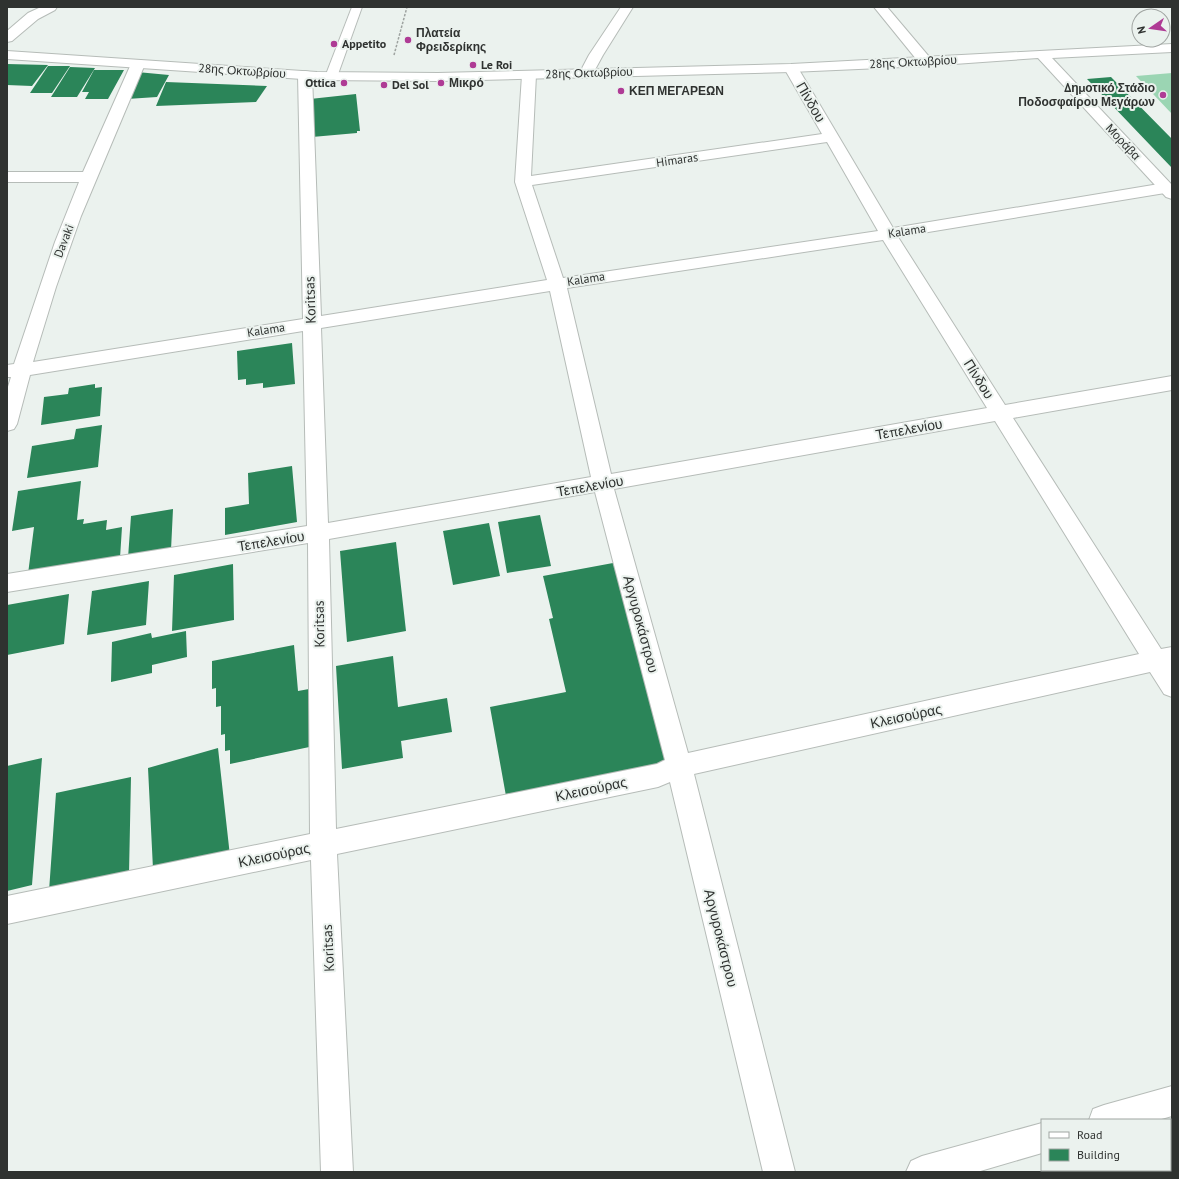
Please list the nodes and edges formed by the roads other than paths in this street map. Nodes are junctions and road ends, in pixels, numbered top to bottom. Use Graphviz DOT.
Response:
graph roads {
  1 [pos="51,7"];
  2 [pos="357,7"];
  3 [pos="627,7"];
  4 [pos="880,7"];
  5 [pos="7,38"];
  6 [pos="1172,48"];
  7 [pos="1041,54"];
  8 [pos="7,55"];
  9 [pos="926,62"];
  10 [pos="138,64"];
  11 [pos="791,68"];
  12 [pos="586,74"];
  13 [pos="305,75"];
  14 [pos="529,75"];
  15 [pos="331,77"];
  16 [pos="831,137"];
  17 [pos="7,177"];
  18 [pos="88,177"];
  19 [pos="523,182"];
  20 [pos="1169,191"];
  21 [pos="888,234"];
  22 [pos="557,284"];
  23 [pos="311,323"];
  24 [pos="14,370"];
  25 [pos="1172,382"];
  26 [pos="1000,412"];
  27 [pos="7,424"];
  28 [pos="603,484"];
  29 [pos="318,533"];
  30 [pos="7,583"];
  31 [pos="1164,659"];
  32 [pos="1172,686"];
  33 [pos="679,766"];
  34 [pos="323,844"];
  35 [pos="7,910"];
  36 [pos="1172,1101"];
  37 [pos="1108,1119"];
  38 [pos="1041,1138"];
  39 [pos="337,1172"];
  40 [pos="779,1172"];
  41 [pos="922,1172"];
  1 -- 5 [label="street"];
  2 -- 15 [label="lane"];
  3 -- 12 [label="street"];
  4 -- 9 [label="street"];
  6 -- 7 [label="street, 28ης Οκτωβρίου"];
  7 -- 9 [label="street, 28ης Οκτωβρίου"];
  7 -- 20 [label="street, Μοράβα"];
  8 -- 10 [label="street, 28ης Οκτωβρίου"];
  9 -- 11 [label="street, 28ης Οκτωβρίου"];
  10 -- 13 [label="street, 28ης Οκτωβρίου"];
  10 -- 18 [label="street, Davaki"];
  11 -- 12 [label="street, 28ης Οκτωβρίου"];
  11 -- 16 [label="street, Πίνδου"];
  12 -- 14 [label="street, 28ης Οκτωβρίου"];
  13 -- 15 [label="street, 28ης Οκτωβρίου"];
  13 -- 23 [label="street, Koritsas"];
  14 -- 15 [label="street, 28ης Οκτωβρίου"];
  14 -- 19 [label="street, Αργυροκάστρου"];
  16 -- 19 [label="street, Himaras"];
  16 -- 21 [label="street, Πίνδου"];
  17 -- 18 [label="street"];
  18 -- 24 [label="street, Davaki"];
  19 -- 22 [label="street, Αργυροκάστρου"];
  20 -- 21 [label="street, Kalama"];
  21 -- 22 [label="street, Kalama"];
  21 -- 26 [label="street, Πίνδου"];
  22 -- 23 [label="street, Kalama"];
  22 -- 28 [label="street, Αργυροκάστρου"];
  23 -- 24 [label="street, Kalama"];
  23 -- 29 [label="street, Koritsas"];
  24 -- 27 [label="street, Davaki"];
  25 -- 26 [label="street, Τεπελενίου"];
  26 -- 28 [label="street, Τεπελενίου"];
  26 -- 31 [label="street, Πίνδου"];
  28 -- 29 [label="street, Τεπελενίου"];
  28 -- 33 [label="street, Αργυροκάστρου"];
  29 -- 30 [label="street, Τεπελενίου"];
  29 -- 34 [label="street, Koritsas"];
  31 -- 32 [label="street, Πίνδου"];
  31 -- 33 [label="street, Κλεισούρας"];
  33 -- 34 [label="street, Κλεισούρας"];
  33 -- 40 [label="street, Αργυροκάστρου"];
  34 -- 35 [label="street, Κλεισούρας"];
  34 -- 39 [label="street, Koritsas"];
  36 -- 37 [label="street"];
  38 -- 41 [label="street"];
}
